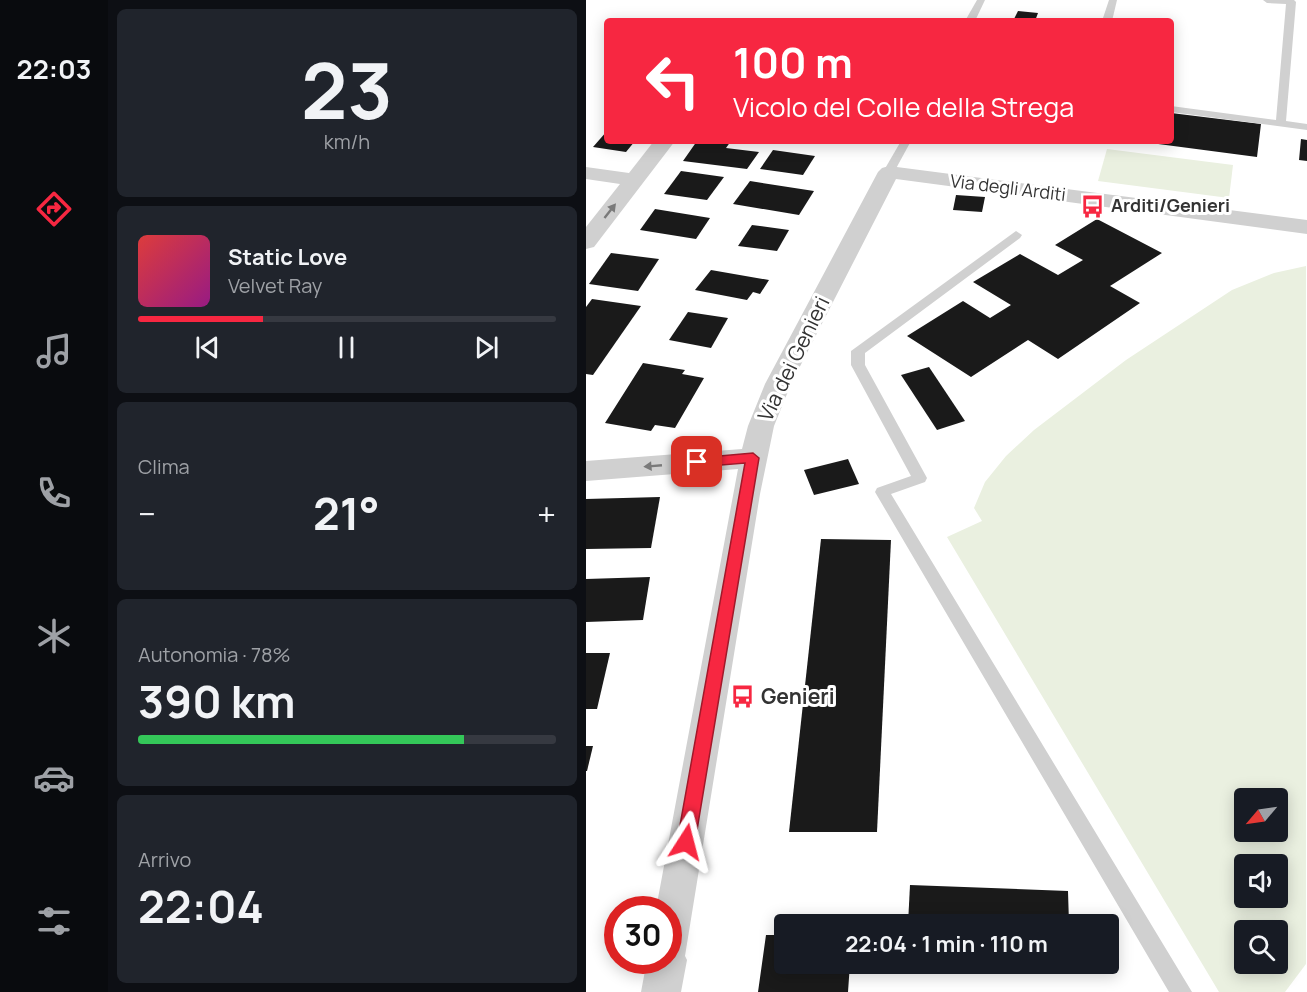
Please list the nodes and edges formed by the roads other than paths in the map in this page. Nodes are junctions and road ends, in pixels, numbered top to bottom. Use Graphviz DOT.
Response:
graph roads {
  1 [pos="981,0"];
  2 [pos="1113,0"];
  3 [pos="1267,0"];
  4 [pos="1294,2"];
  5 [pos="972,18"];
  6 [pos="1108,18"];
  7 [pos="1174,109"];
  8 [pos="1281,123"];
  9 [pos="1306,127"];
  10 [pos="663,144"];
  11 [pos="904,144"];
  12 [pos="586,172"];
  13 [pos="889,172"];
  14 [pos="635,180"];
  15 [pos="1306,227"];
  16 [pos="1016,235"];
  17 [pos="586,242"];
  18 [pos="753,458"];
  19 [pos="586,471"];
  20 [pos="677,896"];
  21 [pos="664,974"];
  22 [pos="661,992"];
  23 [pos="1182,992"];
  1 -- 5 [label="lane"];
  2 -- 6 [label="lane"];
  3 -- 4 [label="lane"];
  4 -- 8 [label="lane"];
  7 -- 8 [label="lane"];
  8 -- 9 [label="lane"];
  10 -- 14 [label="street"];
  11 -- 13 [label="lane, Via dei Genieri"];
  12 -- 14 [label="street"];
  13 -- 15 [label="street, Via degli Arditi"];
  13 -- 18 [label="street, Via dei Genieri"];
  17 -- 14 [label="street, one-way"];
  16 -- 23 [label="lane"];
  18 -- 19 [label="street, one-way"];
  18 -- 20 [label="street, Via dei Genieri"];
  21 -- 22 [label="street"];
}
